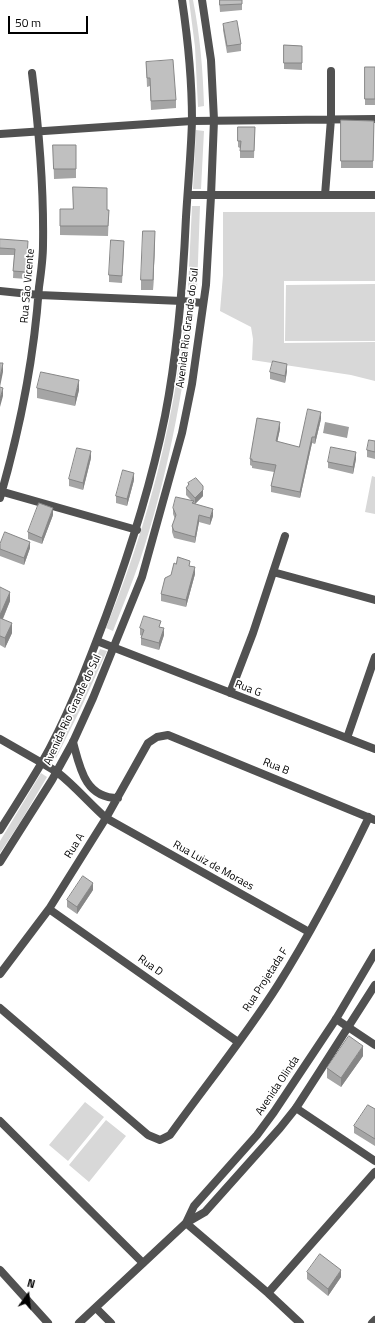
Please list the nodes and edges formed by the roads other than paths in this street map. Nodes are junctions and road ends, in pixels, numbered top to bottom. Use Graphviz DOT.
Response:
graph roads {
  1 [pos="182,0"];
  2 [pos="202,0"];
  3 [pos="331,71"];
  4 [pos="32,73"];
  5 [pos="331,119"];
  6 [pos="375,119"];
  7 [pos="214,120"];
  8 [pos="192,121"];
  9 [pos="39,131"];
  10 [pos="0,134"];
  11 [pos="325,194"];
  12 [pos="375,195"];
  13 [pos="188,196"];
  14 [pos="211,196"];
  15 [pos="0,290"];
  16 [pos="39,295"];
  17 [pos="182,301"];
  18 [pos="203,303"];
  19 [pos="1,494"];
  20 [pos="136,530"];
  21 [pos="285,536"];
  22 [pos="273,572"];
  23 [pos="375,600"];
  24 [pos="97,641"];
  25 [pos="114,648"];
  26 [pos="375,657"];
  27 [pos="230,693"];
  28 [pos="168,735"];
  29 [pos="347,738"];
  30 [pos="0,739"];
  31 [pos="73,742"];
  32 [pos="375,749"];
  33 [pos="42,763"];
  34 [pos="80,769"];
  35 [pos="57,772"];
  36 [pos="70,782"];
  37 [pos="118,798"];
  38 [pos="106,818"];
  39 [pos="372,819"];
  40 [pos="0,830"];
  41 [pos="0,862"];
  42 [pos="49,909"];
  43 [pos="309,932"];
  44 [pos="375,953"];
  45 [pos="0,974"];
  46 [pos="375,984"];
  47 [pos="0,1008"];
  48 [pos="336,1019"];
  49 [pos="349,1027"];
  50 [pos="238,1042"];
  51 [pos="375,1045"];
  52 [pos="284,1098"];
  53 [pos="296,1108"];
  54 [pos="0,1121"];
  55 [pos="375,1162"];
  56 [pos="375,1172"];
  57 [pos="186,1222"];
  58 [pos="143,1263"];
  59 [pos="0,1270"];
  60 [pos="268,1293"];
  61 [pos="96,1308"];
  62 [pos="375,1320"];
  63 [pos="48,1323"];
  64 [pos="79,1323"];
  65 [pos="111,1323"];
  66 [pos="300,1323"];
  67 [pos="372,1323"];
  1 -- 8 [label="street, Avenida Rio Grande do Sul"];
  2 -- 7 [label="street, Avenida Rio Grande do Sul"];
  3 -- 5 [label="street"];
  4 -- 9 [label="street, Rua São Vicente"];
  5 -- 6 [label="street"];
  5 -- 7 [label="street"];
  5 -- 11 [label="street"];
  7 -- 8 [label="street"];
  7 -- 14 [label="street, Avenida Rio Grande do Sul"];
  8 -- 9 [label="street"];
  8 -- 13 [label="street, Avenida Rio Grande do Sul"];
  9 -- 10 [label="street"];
  9 -- 16 [label="street, Rua São Vicente"];
  11 -- 12 [label="street"];
  11 -- 14 [label="street"];
  13 -- 14 [label="street"];
  13 -- 17 [label="street, Avenida Rio Grande do Sul"];
  14 -- 18 [label="street, Avenida Rio Grande do Sul"];
  15 -- 16 [label="street"];
  16 -- 17 [label="street"];
  16 -- 19 [label="street, Rua São Vicente"];
  17 -- 18 [label="street"];
  17 -- 20 [label="street, Avenida Rio Grande do Sul"];
  18 -- 25 [label="street, Avenida Rio Grande do Sul"];
  19 -- 20 [label="street"];
  20 -- 24 [label="street, Avenida Rio Grande do Sul"];
  21 -- 22 [label="street"];
  22 -- 23 [label="street"];
  22 -- 27 [label="street"];
  24 -- 25 [label="street, Avenida Rio Grande do Sul"];
  24 -- 33 [label="street, Avenida Rio Grande do Sul"];
  25 -- 27 [label="street, Rua G"];
  25 -- 31 [label="street, Avenida Rio Grande do Sul"];
  26 -- 29 [label="street"];
  27 -- 29 [label="street, Rua G"];
  28 -- 37 [label="street, Rua A"];
  28 -- 39 [label="street, Rua B"];
  29 -- 32 [label="street, Rua G"];
  30 -- 33 [label="street, Rua Luiz de Moraes"];
  31 -- 34 [label="street"];
  31 -- 35 [label="street, Avenida Rio Grande do Sul"];
  33 -- 35 [label="street, Rua Luiz de Moraes"];
  33 -- 40 [label="street, Avenida Rio Grande do Sul"];
  34 -- 36 [label="street"];
  34 -- 37 [label="street"];
  35 -- 36 [label="street, Rua Luiz de Moraes"];
  35 -- 41 [label="street, Avenida Rio Grande do Sul"];
  36 -- 38 [label="street, Rua Luiz de Moraes"];
  37 -- 38 [label="street, Rua A"];
  38 -- 42 [label="street, Rua A"];
  38 -- 43 [label="street, Rua Luiz de Moraes"];
  39 -- 43 [label="street, Rua Projetada F"];
  42 -- 45 [label="street, Rua A"];
  42 -- 50 [label="street, Rua D"];
  43 -- 50 [label="street, Rua Projetada F"];
  44 -- 48 [label="street, Avenida Olinda"];
  46 -- 49 [label="street, Avenida Olinda"];
  47 -- 50 [label="street, Rua Projetada F"];
  48 -- 49 [label="street"];
  48 -- 52 [label="street, Avenida Olinda"];
  49 -- 51 [label="street"];
  49 -- 53 [label="street, Avenida Olinda"];
  52 -- 53 [label="street"];
  52 -- 57 [label="street, Avenida Olinda"];
  53 -- 55 [label="street"];
  53 -- 57 [label="street, Avenida Olinda"];
  54 -- 58 [label="street"];
  56 -- 60 [label="street"];
  57 -- 58 [label="street, Avenida Olinda"];
  57 -- 60 [label="street"];
  58 -- 61 [label="street, Avenida Olinda"];
  59 -- 63 [label="street"];
  60 -- 66 [label="street"];
  61 -- 64 [label="street, Avenida Olinda"];
  61 -- 65 [label="street"];
  62 -- 67 [label="street"];
}
